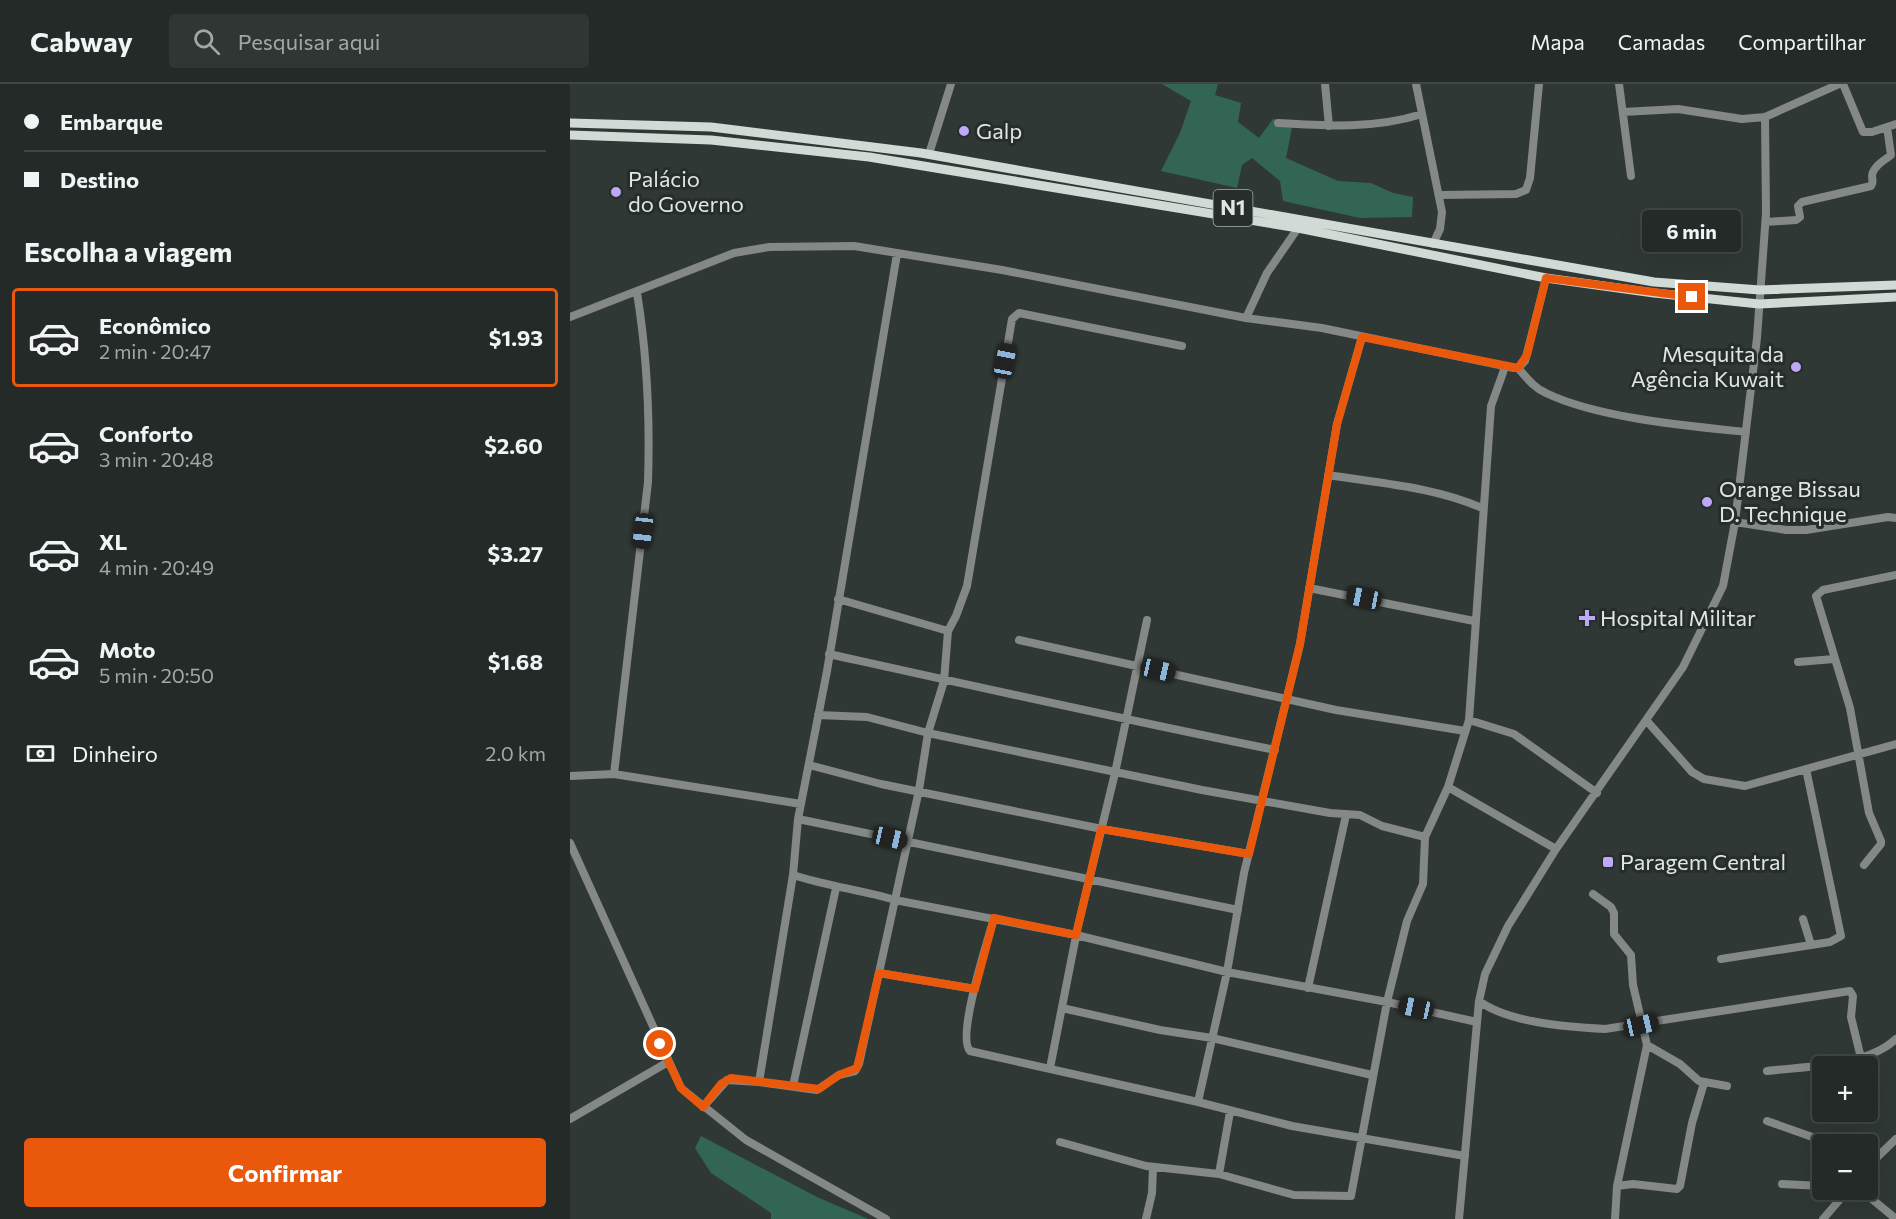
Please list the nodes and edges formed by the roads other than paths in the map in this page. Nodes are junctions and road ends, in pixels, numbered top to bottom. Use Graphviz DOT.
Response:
graph roads {
  1 [pos="951,84"];
  2 [pos="1325,84"];
  3 [pos="1416,84"];
  4 [pos="1539,84"];
  5 [pos="1619,84"];
  6 [pos="1839,84"];
  7 [pos="1844,84"];
  8 [pos="1623,112"];
  9 [pos="1422,114"];
  10 [pos="1765,117"];
  11 [pos="570,123"];
  12 [pos="1278,123"];
  13 [pos="1896,124"];
  14 [pos="1329,126"];
  15 [pos="1887,128"];
  16 [pos="570,135"];
  17 [pos="929,154"];
  18 [pos="1631,176"];
  19 [pos="1440,195"];
  20 [pos="1766,222"];
  21 [pos="1298,228"];
  22 [pos="1433,244"];
  23 [pos="897,254"];
  24 [pos="1546,278"];
  25 [pos="1896,285"];
  26 [pos="1761,290"];
  27 [pos="637,293"];
  28 [pos="1896,297"];
  29 [pos="1759,304"];
  30 [pos="570,317"];
  31 [pos="1246,318"];
  32 [pos="1362,337"];
  33 [pos="1182,346"];
  34 [pos="1505,367"];
  35 [pos="1518,368"];
  36 [pos="1746,432"];
  37 [pos="1328,475"];
  38 [pos="1482,508"];
  39 [pos="1896,518"];
  40 [pos="1734,522"];
  41 [pos="1896,575"];
  42 [pos="1309,588"];
  43 [pos="838,599"];
  44 [pos="1147,620"];
  45 [pos="1474,621"];
  46 [pos="948,631"];
  47 [pos="1019,640"];
  48 [pos="829,654"];
  49 [pos="1834,659"];
  50 [pos="1798,662"];
  51 [pos="1137,665"];
  52 [pos="944,681"];
  53 [pos="1286,699"];
  54 [pos="818,716"];
  55 [pos="1125,720"];
  56 [pos="1469,720"];
  57 [pos="1646,720"];
  58 [pos="1465,731"];
  59 [pos="928,734"];
  60 [pos="1896,744"];
  61 [pos="1275,750"];
  62 [pos="1860,753"];
  63 [pos="809,765"];
  64 [pos="1806,769"];
  65 [pos="1115,773"];
  66 [pos="614,774"];
  67 [pos="570,776"];
  68 [pos="1448,787"];
  69 [pos="919,790"];
  70 [pos="1597,793"];
  71 [pos="1263,802"];
  72 [pos="801,804"];
  73 [pos="1346,814"];
  74 [pos="798,819"];
  75 [pos="1101,829"];
  76 [pos="1425,837"];
  77 [pos="570,843"];
  78 [pos="908,843"];
  79 [pos="1556,849"];
  80 [pos="1249,854"];
  81 [pos="1864,866"];
  82 [pos="793,875"];
  83 [pos="1089,879"];
  84 [pos="836,888"];
  85 [pos="1593,894"];
  86 [pos="895,900"];
  87 [pos="1238,910"];
  88 [pos="994,918"];
  89 [pos="1803,919"];
  90 [pos="1076,935"];
  91 [pos="1810,945"];
  92 [pos="1720,959"];
  93 [pos="1227,972"];
  94 [pos="879,973"];
  95 [pos="1308,988"];
  96 [pos="975,989"];
  97 [pos="1479,1001"];
  98 [pos="1388,1002"];
  99 [pos="1062,1008"];
  100 [pos="1477,1022"];
  101 [pos="1641,1025"];
  102 [pos="1212,1038"];
  103 [pos="1896,1039"];
  104 [pos="1647,1045"];
  105 [pos="1861,1056"];
  106 [pos="1868,1056"];
  107 [pos="668,1062"];
  108 [pos="1812,1065"];
  109 [pos="1050,1068"];
  110 [pos="1767,1071"];
  111 [pos="1372,1075"];
  112 [pos="759,1082"];
  113 [pos="1704,1083"];
  114 [pos="793,1086"];
  115 [pos="1727,1086"];
  116 [pos="1198,1102"];
  117 [pos="703,1107"];
  118 [pos="1230,1112"];
  119 [pos="570,1119"];
  120 [pos="1767,1121"];
  121 [pos="1361,1137"];
  122 [pos="1812,1137"];
  123 [pos="1896,1140"];
  124 [pos="1060,1142"];
  125 [pos="1878,1155"];
  126 [pos="1465,1156"];
  127 [pos="1153,1167"];
  128 [pos="1219,1174"];
  129 [pos="1782,1185"];
  130 [pos="1617,1186"];
  131 [pos="1812,1186"];
  132 [pos="1839,1200"];
  133 [pos="1873,1200"];
  134 [pos="886,1219"];
  135 [pos="1146,1219"];
  136 [pos="1459,1219"];
  137 [pos="1615,1219"];
  138 [pos="1823,1219"];
  139 [pos="1896,1219"];
  1 -- 17 [label="street"];
  2 -- 14 [label="street"];
  3 -- 9 [label="street"];
  4 -- 19 [label="street"];
  5 -- 8 [label="street"];
  6 -- 10 [label="street"];
  7 -- 15 [label="street"];
  8 -- 10 [label="street"];
  8 -- 18 [label="street"];
  9 -- 14 [label="street"];
  9 -- 19 [label="street"];
  10 -- 20 [label="street"];
  11 -- 17 [label="main road, N1"];
  12 -- 14 [label="street"];
  13 -- 15 [label="street"];
  15 -- 20 [label="street"];
  16 -- 21 [label="main road, N1"];
  17 -- 22 [label="main road, N1"];
  19 -- 22 [label="street"];
  20 -- 26 [label="street"];
  21 -- 24 [label="main road, N1"];
  21 -- 31 [label="street"];
  22 -- 26 [label="main road, N1"];
  23 -- 27 [label="street"];
  23 -- 31 [label="street"];
  23 -- 43 [label="street"];
  24 -- 29 [label="main road, N1"];
  24 -- 35 [label="street"];
  25 -- 26 [label="main road, N1"];
  26 -- 29 [label="street"];
  27 -- 30 [label="street"];
  27 -- 66 [label="street"];
  28 -- 29 [label="main road, N1"];
  29 -- 36 [label="street"];
  31 -- 32 [label="street"];
  32 -- 34 [label="street"];
  32 -- 37 [label="street"];
  33 -- 46 [label="street"];
  34 -- 35 [label="street"];
  34 -- 38 [label="street"];
  35 -- 36 [label="street"];
  36 -- 40 [label="street"];
  37 -- 38 [label="street"];
  37 -- 42 [label="street"];
  38 -- 45 [label="street"];
  39 -- 40 [label="street"];
  40 -- 57 [label="street"];
  41 -- 49 [label="street"];
  42 -- 45 [label="street"];
  42 -- 53 [label="street"];
  43 -- 46 [label="street"];
  43 -- 48 [label="street"];
  44 -- 51 [label="street"];
  45 -- 56 [label="street"];
  46 -- 52 [label="street"];
  47 -- 51 [label="street"];
  48 -- 52 [label="street"];
  48 -- 54 [label="street"];
  49 -- 50 [label="street"];
  49 -- 62 [label="street"];
  51 -- 53 [label="street"];
  51 -- 55 [label="street"];
  52 -- 55 [label="street"];
  52 -- 59 [label="street"];
  53 -- 58 [label="street"];
  53 -- 61 [label="street"];
  54 -- 59 [label="street"];
  54 -- 63 [label="street"];
  55 -- 61 [label="street"];
  55 -- 65 [label="street"];
  56 -- 58 [label="street"];
  56 -- 70 [label="street"];
  57 -- 64 [label="street"];
  57 -- 70 [label="street"];
  58 -- 68 [label="street"];
  59 -- 65 [label="street"];
  59 -- 69 [label="street"];
  60 -- 62 [label="street"];
  61 -- 71 [label="street"];
  62 -- 64 [label="street"];
  62 -- 81 [label="street"];
  63 -- 69 [label="street"];
  63 -- 72 [label="street"];
  64 -- 91 [label="street"];
  65 -- 71 [label="street"];
  65 -- 75 [label="street"];
  66 -- 67 [label="street"];
  66 -- 72 [label="street"];
  68 -- 76 [label="street"];
  68 -- 79 [label="street"];
  69 -- 75 [label="street"];
  69 -- 78 [label="street"];
  70 -- 79 [label="street"];
  71 -- 73 [label="street"];
  71 -- 80 [label="street"];
  72 -- 74 [label="street"];
  73 -- 76 [label="street"];
  73 -- 95 [label="street"];
  74 -- 78 [label="street"];
  74 -- 82 [label="street"];
  75 -- 80 [label="street"];
  75 -- 83 [label="street"];
  76 -- 98 [label="street"];
  77 -- 107 [label="street"];
  78 -- 83 [label="street"];
  78 -- 86 [label="street"];
  79 -- 97 [label="street"];
  80 -- 87 [label="street"];
  82 -- 84 [label="street"];
  82 -- 112 [label="street"];
  83 -- 87 [label="street"];
  83 -- 90 [label="street"];
  84 -- 86 [label="street"];
  84 -- 114 [label="street"];
  85 -- 101 [label="street"];
  86 -- 88 [label="street"];
  86 -- 94 [label="street"];
  87 -- 93 [label="street"];
  88 -- 90 [label="street"];
  88 -- 96 [label="street"];
  89 -- 91 [label="street"];
  90 -- 93 [label="street"];
  90 -- 99 [label="street"];
  91 -- 92 [label="street"];
  93 -- 95 [label="street"];
  93 -- 102 [label="street"];
  94 -- 96 [label="street"];
  94 -- 114 [label="street"];
  95 -- 98 [label="street"];
  96 -- 109 [label="street"];
  97 -- 100 [label="street"];
  97 -- 101 [label="street"];
  98 -- 100 [label="street"];
  98 -- 111 [label="street"];
  99 -- 102 [label="street"];
  99 -- 109 [label="street"];
  100 -- 126 [label="street"];
  101 -- 104 [label="street"];
  101 -- 105 [label="street"];
  102 -- 111 [label="street"];
  102 -- 116 [label="street"];
  103 -- 106 [label="street"];
  104 -- 113 [label="street"];
  104 -- 130 [label="street"];
  107 -- 117 [label="street"];
  107 -- 119 [label="street"];
  108 -- 110 [label="street"];
  109 -- 116 [label="street"];
  111 -- 121 [label="street"];
  112 -- 114 [label="street"];
  112 -- 117 [label="street"];
  113 -- 115 [label="street"];
  113 -- 130 [label="street"];
  116 -- 118 [label="street"];
  117 -- 134 [label="street"];
  118 -- 121 [label="street"];
  118 -- 128 [label="street"];
  120 -- 122 [label="street"];
  121 -- 126 [label="street"];
  121 -- 128 [label="street"];
  123 -- 125 [label="street"];
  124 -- 127 [label="street"];
  126 -- 136 [label="street"];
  127 -- 128 [label="street"];
  127 -- 135 [label="street"];
  129 -- 131 [label="street"];
  130 -- 137 [label="street"];
  132 -- 138 [label="street"];
  133 -- 139 [label="street"];
}
